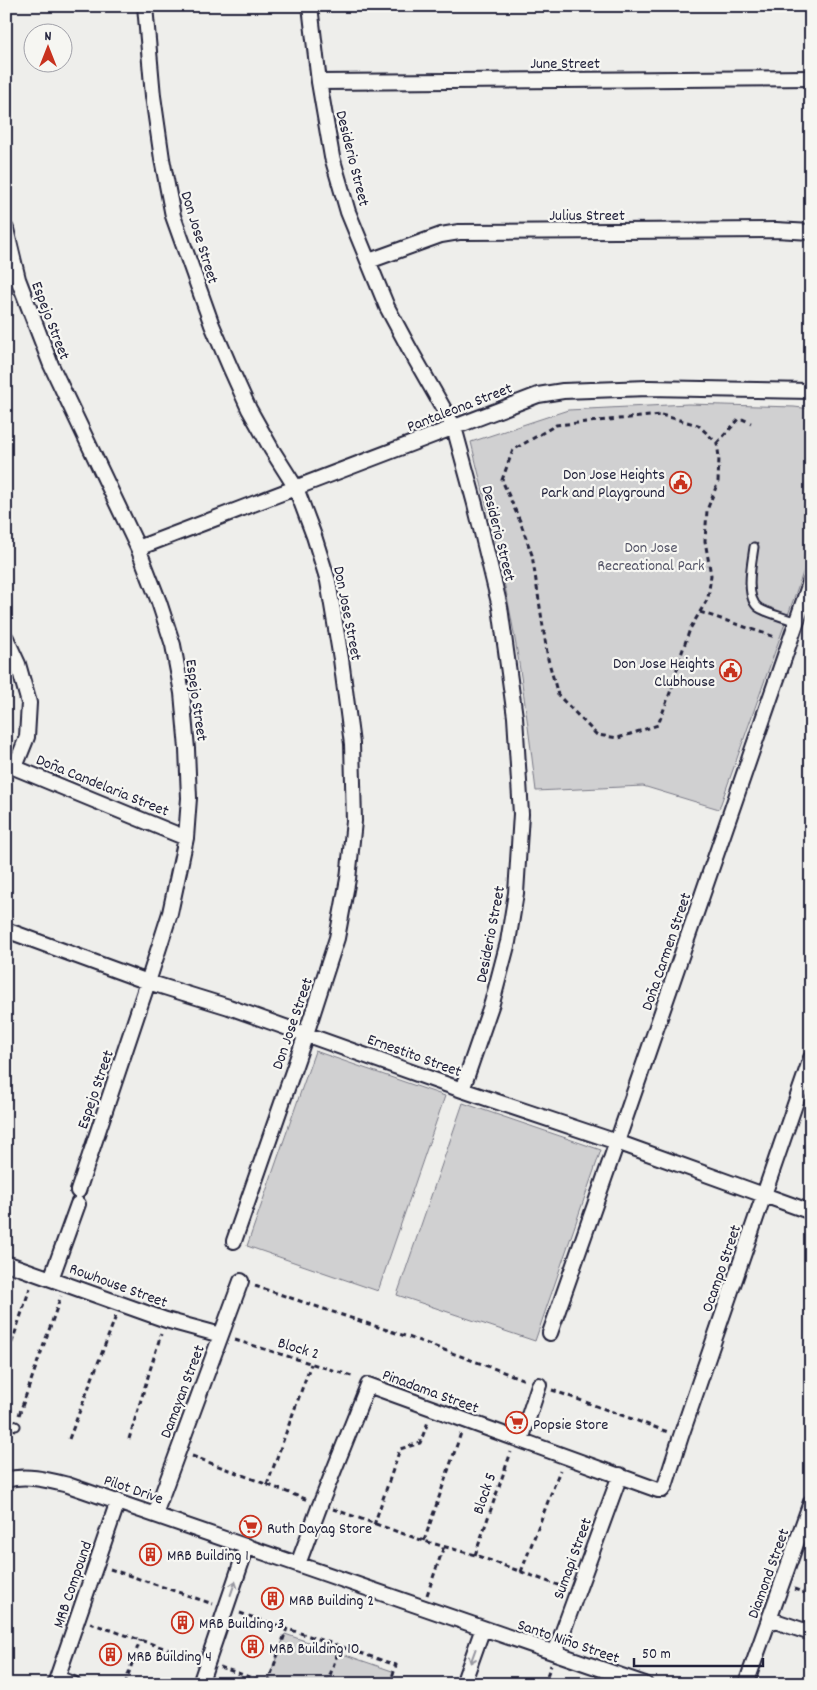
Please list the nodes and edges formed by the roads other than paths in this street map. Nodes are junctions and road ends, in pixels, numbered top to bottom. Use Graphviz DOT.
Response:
graph roads {
  1 [pos="146,6"];
  2 [pos="310,6"];
  3 [pos="811,78"];
  4 [pos="319,82"];
  5 [pos="6,229"];
  6 [pos="811,232"];
  7 [pos="369,261"];
  8 [pos="811,391"];
  9 [pos="454,427"];
  10 [pos="296,488"];
  11 [pos="754,547"];
  12 [pos="138,548"];
  13 [pos="811,580"];
  14 [pos="796,622"];
  15 [pos="6,638"];
  16 [pos="11,765"];
  17 [pos="186,838"];
  18 [pos="6,930"];
  19 [pos="148,982"];
  20 [pos="306,1034"];
  21 [pos="811,1058"];
  22 [pos="462,1090"];
  23 [pos="617,1142"];
  24 [pos="764,1195"];
  25 [pos="811,1212"];
  26 [pos="234,1241"];
  27 [pos="6,1263"];
  28 [pos="51,1279"];
  29 [pos="241,1281"];
  30 [pos="550,1333"];
  31 [pos="221,1335"];
  32 [pos="539,1386"];
  33 [pos="6,1422"];
  34 [pos="16,1426"];
  35 [pos="518,1439"];
  36 [pos="620,1475"];
  37 [pos="6,1480"];
  38 [pos="662,1490"];
  39 [pos="118,1501"];
  40 [pos="810,1505"];
  41 [pos="154,1514"];
  42 [pos="247,1546"];
  43 [pos="298,1564"];
  44 [pos="769,1619"];
  45 [pos="483,1628"];
  46 [pos="811,1633"];
  47 [pos="554,1657"];
  48 [pos="56,1681"];
  49 [pos="73,1684"];
  50 [pos="200,1684"];
  51 [pos="463,1684"];
  52 [pos="645,1684"];
  53 [pos="746,1684"];
  1 -- 10 [label="street, Don Jose Street"];
  2 -- 4 [label="street, Desiderio Street"];
  3 -- 4 [label="street, June Street"];
  4 -- 7 [label="street, Desiderio Street"];
  5 -- 12 [label="street, Espejo Street"];
  6 -- 7 [label="street, Julius Street"];
  7 -- 9 [label="street, Desiderio Street"];
  8 -- 9 [label="street, Pantaleona Street"];
  9 -- 10 [label="street, Pantaleona Street"];
  9 -- 22 [label="street, Desiderio Street"];
  10 -- 12 [label="street, Pantaleona Street"];
  10 -- 20 [label="street, Don Jose Street"];
  11 -- 14 [label="lane"];
  12 -- 17 [label="street, Espejo Street"];
  13 -- 14 [label="street, Doña Carmen Street"];
  14 -- 23 [label="street, Doña Carmen Street"];
  15 -- 16 [label="street"];
  16 -- 17 [label="street, Doña Candelaria Street"];
  17 -- 19 [label="street, Espejo Street"];
  18 -- 19 [label="street, Ernestito Street"];
  19 -- 20 [label="street, Ernestito Street"];
  19 -- 28 [label="street, Espejo Street"];
  20 -- 22 [label="street, Ernestito Street"];
  20 -- 26 [label="street, Don Jose Street"];
  21 -- 24 [label="street, Ocampo Street"];
  22 -- 23 [label="street, Ernestito Street"];
  23 -- 24 [label="street, Ernestito Street"];
  23 -- 30 [label="street, Doña Carmen Street"];
  24 -- 25 [label="street, Ernestito Street"];
  24 -- 38 [label="street, Ocampo Street"];
  27 -- 28 [label="street, Rowhouse Street"];
  28 -- 31 [label="street, Rowhouse Street"];
  29 -- 31 [label="street, Damayan Street"];
  31 -- 41 [label="street, Damayan Street"];
  32 -- 35 [label="street"];
  33 -- 34 [label="lane"];
  35 -- 36 [label="street, Pinadama Street"];
  35 -- 43 [label="street, Pinadama Street"];
  36 -- 38 [label="street, Pinadama Street"];
  36 -- 47 [label="street, Sumapi Street"];
  37 -- 39 [label="street, Pilot Drive"];
  39 -- 41 [label="street, Pilot Drive"];
  39 -- 48 [label="street, MRB Compound"];
  40 -- 44 [label="street, Diamond Street"];
  41 -- 42 [label="street, Pilot Drive"];
  42 -- 43 [label="street, Pilot Drive"];
  50 -- 42 [label="street, one-way"];
  43 -- 45 [label="street, Pilot Drive"];
  44 -- 46 [label="street"];
  44 -- 53 [label="street, Diamond Street"];
  45 -- 47 [label="street, Santo Niño Street"];
  45 -- 51 [label="street, one-way"];
  47 -- 52 [label="street, Santo Niño Street"];
  48 -- 49 [label="street, MRB Compound"];
}
